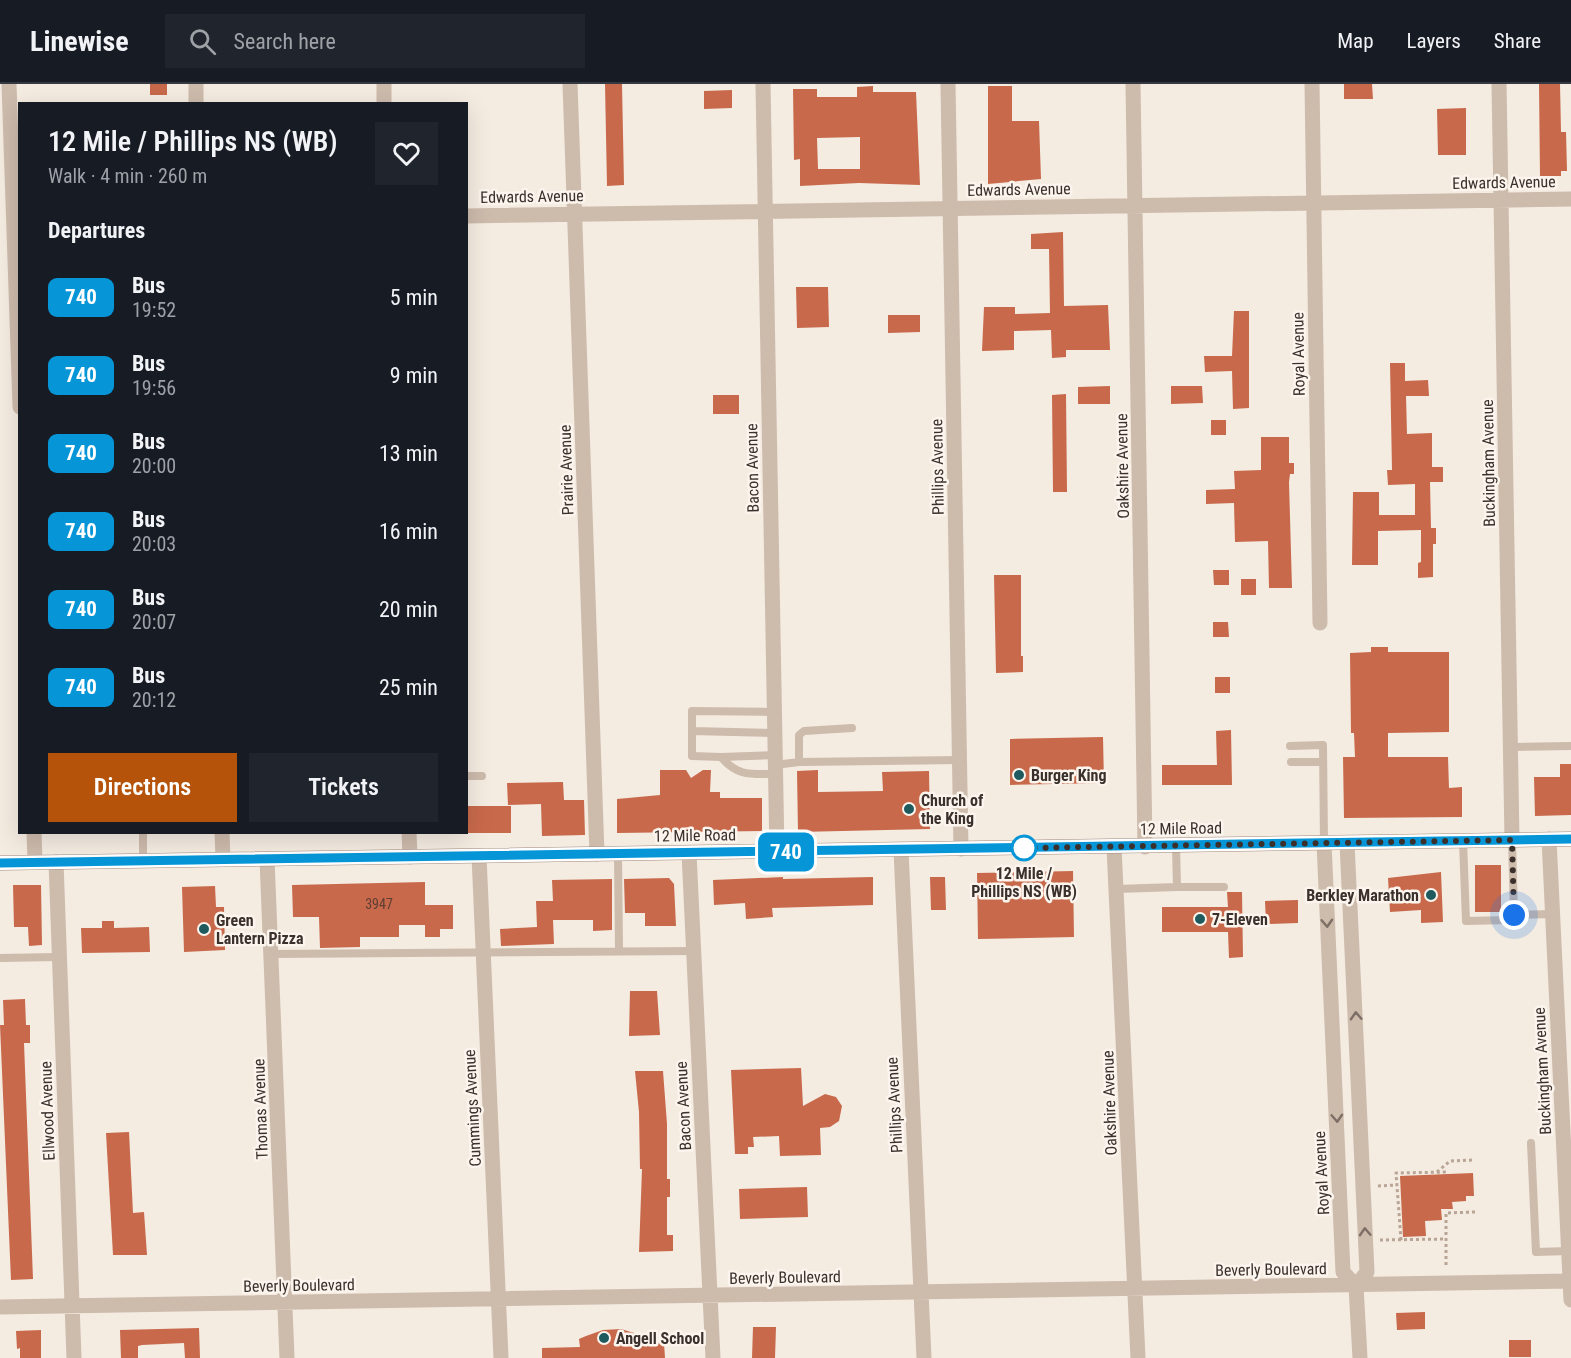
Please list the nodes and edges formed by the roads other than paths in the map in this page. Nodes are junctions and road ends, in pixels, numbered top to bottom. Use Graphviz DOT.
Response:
graph roads {
  1 [pos="9,84"];
  2 [pos="196,84"];
  3 [pos="384,84"];
  4 [pos="570,84"];
  5 [pos="763,84"];
  6 [pos="948,84"];
  7 [pos="1133,84"];
  8 [pos="1312,84"];
  9 [pos="1499,84"];
  10 [pos="196,102"];
  11 [pos="384,102"];
  12 [pos="1571,199"];
  13 [pos="1502,200"];
  14 [pos="1314,202"];
  15 [pos="1135,206"];
  16 [pos="950,207"];
  17 [pos="766,211"];
  18 [pos="575,213"];
  19 [pos="468,216"];
  20 [pos="11,222"];
  21 [pos="18,366"];
  22 [pos="1320,623"];
  23 [pos="775,712"];
  24 [pos="852,728"];
  25 [pos="692,731"];
  26 [pos="775,733"];
  27 [pos="1290,746"];
  28 [pos="1571,746"];
  29 [pos="1511,747"];
  30 [pos="721,757"];
  31 [pos="960,760"];
  32 [pos="800,762"];
  33 [pos="1291,762"];
  34 [pos="1323,762"];
  35 [pos="776,765"];
  36 [pos="468,776"];
  37 [pos="482,776"];
  38 [pos="34,834"];
  39 [pos="143,834"];
  40 [pos="222,834"];
  41 [pos="409,834"];
  42 [pos="1549,839"];
  43 [pos="1571,839"];
  44 [pos="1512,840"];
  45 [pos="1463,841"];
  46 [pos="1324,843"];
  47 [pos="1347,843"];
  48 [pos="1145,846"];
  49 [pos="1176,846"];
  50 [pos="1114,847"];
  51 [pos="961,849"];
  52 [pos="901,850"];
  53 [pos="777,852"];
  54 [pos="689,853"];
  55 [pos="597,854"];
  56 [pos="618,854"];
  57 [pos="479,856"];
  58 [pos="410,857"];
  59 [pos="267,859"];
  60 [pos="223,860"];
  61 [pos="143,861"];
  62 [pos="35,862"];
  63 [pos="56,862"];
  64 [pos="0,863"];
  65 [pos="1224,887"];
  66 [pos="1177,888"];
  67 [pos="1116,889"];
  68 [pos="1552,914"];
  69 [pos="1514,915"];
  70 [pos="619,951"];
  71 [pos="694,951"];
  72 [pos="483,952"];
  73 [pos="271,954"];
  74 [pos="59,957"];
  75 [pos="0,958"];
  76 [pos="1334,1054"];
  77 [pos="1357,1054"];
  78 [pos="1531,1143"];
  79 [pos="1569,1251"];
  80 [pos="1571,1281"];
  81 [pos="1356,1286"];
  82 [pos="1134,1289"];
  83 [pos="921,1293"];
  84 [pos="710,1296"];
  85 [pos="498,1299"];
  86 [pos="1571,1300"];
  87 [pos="285,1303"];
  88 [pos="72,1306"];
  89 [pos="0,1307"];
  90 [pos="74,1358"];
  91 [pos="287,1358"];
  92 [pos="501,1358"];
  93 [pos="713,1358"];
  94 [pos="924,1358"];
  95 [pos="1138,1358"];
  96 [pos="1360,1358"];
  1 -- 20 [label="street"];
  2 -- 10 [label="street"];
  3 -- 11 [label="street"];
  4 -- 18 [label="street, Prairie Avenue"];
  5 -- 17 [label="street, Bacon Avenue"];
  6 -- 16 [label="street, Phillips Avenue"];
  7 -- 15 [label="street, Oakshire Avenue"];
  8 -- 14 [label="street, Royal Avenue"];
  9 -- 13 [label="street, Buckingham Avenue"];
  12 -- 13 [label="street, Edwards Avenue"];
  13 -- 14 [label="street, Edwards Avenue"];
  13 -- 29 [label="street, Buckingham Avenue"];
  14 -- 15 [label="street, Edwards Avenue"];
  14 -- 22 [label="street, Royal Avenue"];
  15 -- 16 [label="street, Edwards Avenue"];
  15 -- 48 [label="street, Oakshire Avenue"];
  16 -- 17 [label="street, Edwards Avenue"];
  16 -- 31 [label="street, Phillips Avenue"];
  17 -- 18 [label="street, Edwards Avenue"];
  17 -- 23 [label="street, Bacon Avenue"];
  18 -- 19 [label="street, Edwards Avenue"];
  18 -- 55 [label="street, Prairie Avenue"];
  20 -- 21 [label="street"];
  23 -- 25 [label="lane"];
  23 -- 26 [label="street, Bacon Avenue"];
  24 -- 32 [label="lane"];
  25 -- 26 [label="lane"];
  25 -- 30 [label="lane"];
  26 -- 35 [label="street, Bacon Avenue"];
  27 -- 34 [label="lane"];
  28 -- 29 [label="lane"];
  29 -- 44 [label="street, Buckingham Avenue"];
  30 -- 35 [label="lane"];
  30 -- 35 [label="lane"];
  31 -- 32 [label="lane"];
  31 -- 51 [label="street, Phillips Avenue"];
  32 -- 35 [label="lane"];
  33 -- 34 [label="lane"];
  34 -- 46 [label="lane"];
  35 -- 53 [label="street, Bacon Avenue"];
  36 -- 37 [label="lane"];
  38 -- 62 [label="street"];
  39 -- 61 [label="lane"];
  40 -- 60 [label="street"];
  41 -- 58 [label="street"];
  42 -- 43 [label="main road, 12 Mile Road"];
  42 -- 44 [label="main road, 12 Mile Road"];
  42 -- 68 [label="street, Buckingham Avenue"];
  44 -- 45 [label="main road, 12 Mile Road"];
  44 -- 69 [label="lane"];
  45 -- 47 [label="main road, 12 Mile Road"];
  45 -- 69 [label="lane"];
  46 -- 47 [label="main road, 12 Mile Road"];
  46 -- 49 [label="main road, 12 Mile Road"];
  46 -- 76 [label="street, Royal Avenue, one-way"];
  77 -- 47 [label="street, Royal Avenue, one-way"];
  48 -- 49 [label="main road, 12 Mile Road"];
  48 -- 50 [label="main road, 12 Mile Road"];
  49 -- 66 [label="lane"];
  50 -- 51 [label="main road, 12 Mile Road"];
  50 -- 67 [label="street, Oakshire Avenue"];
  51 -- 52 [label="main road, 12 Mile Road"];
  52 -- 53 [label="main road, 12 Mile Road"];
  52 -- 83 [label="street, Phillips Avenue"];
  53 -- 54 [label="main road, 12 Mile Road"];
  54 -- 56 [label="main road, 12 Mile Road"];
  54 -- 71 [label="street, Bacon Avenue"];
  55 -- 56 [label="main road, 12 Mile Road"];
  55 -- 57 [label="main road, 12 Mile Road"];
  56 -- 70 [label="lane"];
  57 -- 58 [label="main road, 12 Mile Road"];
  57 -- 72 [label="street, Cummings Avenue"];
  58 -- 59 [label="main road, 12 Mile Road"];
  59 -- 60 [label="main road, 12 Mile Road"];
  59 -- 73 [label="street, Thomas Avenue"];
  60 -- 61 [label="main road, 12 Mile Road"];
  61 -- 63 [label="main road, 12 Mile Road"];
  62 -- 63 [label="main road, 12 Mile Road"];
  62 -- 64 [label="main road, 12 Mile Road"];
  63 -- 74 [label="street, Ellwood Avenue"];
  65 -- 66 [label="lane"];
  66 -- 67 [label="lane"];
  67 -- 82 [label="street, Oakshire Avenue"];
  68 -- 69 [label="lane"];
  68 -- 79 [label="street, Buckingham Avenue"];
  70 -- 71 [label="lane"];
  70 -- 72 [label="lane"];
  71 -- 84 [label="street, Bacon Avenue"];
  72 -- 73 [label="lane"];
  72 -- 85 [label="street, Cummings Avenue"];
  73 -- 87 [label="street, Thomas Avenue"];
  74 -- 75 [label="lane"];
  74 -- 88 [label="street, Ellwood Avenue"];
  76 -- 77 [label="street"];
  76 -- 81 [label="street, Royal Avenue, one-way"];
  81 -- 77 [label="street, Royal Avenue, one-way"];
  78 -- 79 [label="lane"];
  79 -- 80 [label="street, Buckingham Avenue"];
  80 -- 81 [label="street, Beverly Boulevard"];
  80 -- 86 [label="street, Buckingham Avenue"];
  81 -- 82 [label="street, Beverly Boulevard"];
  81 -- 96 [label="street, Royal Avenue"];
  82 -- 83 [label="street, Beverly Boulevard"];
  82 -- 95 [label="street, Oakshire Avenue"];
  83 -- 84 [label="street, Beverly Boulevard"];
  83 -- 94 [label="street, Phillips Avenue"];
  84 -- 85 [label="street, Beverly Boulevard"];
  84 -- 93 [label="street, Bacon Avenue"];
  85 -- 87 [label="street, Beverly Boulevard"];
  85 -- 92 [label="street, Cummings Avenue"];
  87 -- 88 [label="street, Beverly Boulevard"];
  87 -- 91 [label="street, Thomas Avenue"];
  88 -- 89 [label="street, Beverly Boulevard"];
  88 -- 90 [label="street, Ellwood Avenue"];
}
